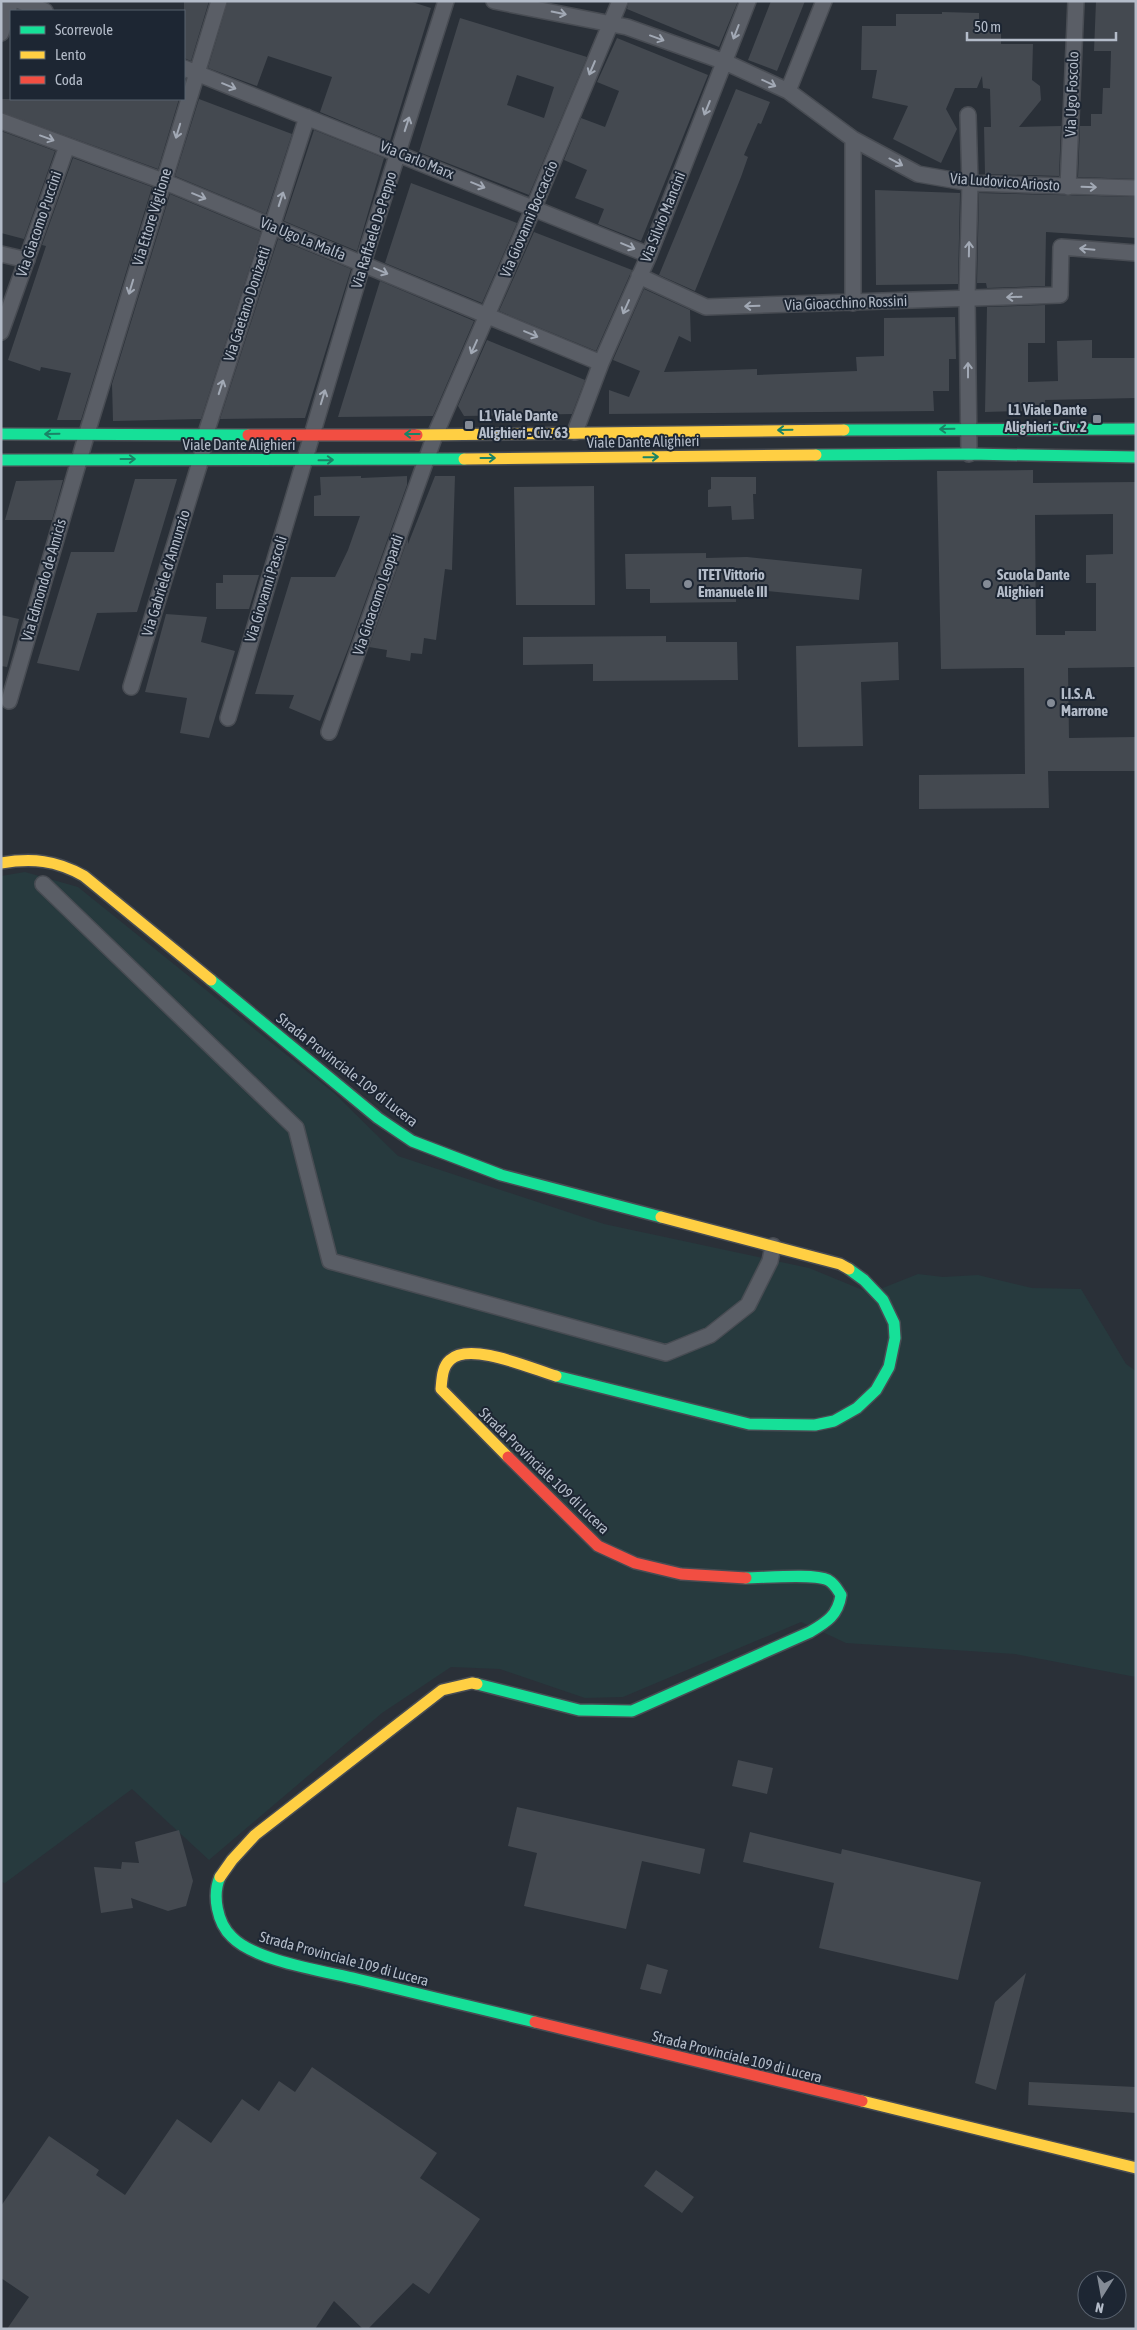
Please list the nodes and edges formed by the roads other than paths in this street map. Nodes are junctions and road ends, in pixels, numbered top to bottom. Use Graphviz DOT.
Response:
graph roads {
  1 [pos="11,1"];
  2 [pos="20,1"];
  3 [pos="219,1"];
  4 [pos="446,1"];
  5 [pos="494,1"];
  6 [pos="620,1"];
  7 [pos="748,1"];
  8 [pos="824,1"];
  9 [pos="1076,1"];
  10 [pos="42,10"];
  11 [pos="611,23"];
  12 [pos="1,33"];
  13 [pos="725,62"];
  14 [pos="190,70"];
  15 [pos="185,91"];
  16 [pos="788,91"];
  17 [pos="183,100"];
  18 [pos="968,115"];
  19 [pos="307,117"];
  20 [pos="1,121"];
  21 [pos="853,139"];
  22 [pos="67,146"];
  23 [pos="398,153"];
  24 [pos="163,181"];
  25 [pos="970,183"];
  26 [pos="1068,186"];
  27 [pos="1136,188"];
  28 [pos="534,207"];
  29 [pos="272,226"];
  30 [pos="1136,253"];
  31 [pos="1,254"];
  32 [pos="649,255"];
  33 [pos="26,260"];
  34 [pos="363,263"];
  35 [pos="640,276"];
  36 [pos="968,298"];
  37 [pos="853,303"];
  38 [pos="488,316"];
  39 [pos="1,332"];
  40 [pos="601,363"];
  41 [pos="968,428"];
  42 [pos="1136,429"];
  43 [pos="575,432"];
  44 [pos="87,433"];
  45 [pos="206,433"];
  46 [pos="1,434"];
  47 [pos="312,434"];
  48 [pos="435,434"];
  49 [pos="968,454"];
  50 [pos="1136,456"];
  51 [pos="201,459"];
  52 [pos="426,459"];
  53 [pos="1,460"];
  54 [pos="79,460"];
  55 [pos="304,460"];
  56 [pos="130,688"];
  57 [pos="9,701"];
  58 [pos="228,718"];
  59 [pos="329,732"];
  60 [pos="1,863"];
  61 [pos="43,884"];
  62 [pos="773,1246"];
  63 [pos="1136,2168"];
  1 -- 12 [label="street"];
  2 -- 10 [label="street"];
  3 -- 14 [label="street, Via Ettore Viglione"];
  23 -- 4 [label="street, Via Raffaele De Peppo, one-way"];
  5 -- 11 [label="street, Via Ludovico Ariosto, one-way"];
  6 -- 11 [label="street, Via Giovanni Boccaccio"];
  7 -- 13 [label="street, Via Silvio Mancini, one-way"];
  8 -- 16 [label="street"];
  9 -- 26 [label="street, Via Ugo Foscolo"];
  11 -- 13 [label="street, Via Ludovico Ariosto, one-way"];
  11 -- 28 [label="street, Via Giovanni Boccaccio, one-way"];
  13 -- 16 [label="street, Via Ludovico Ariosto, one-way"];
  13 -- 32 [label="street, Via Silvio Mancini, one-way"];
  14 -- 15 [label="street, Via Ettore Viglione, one-way"];
  14 -- 19 [label="street, Via Carlo Marx, one-way"];
  16 -- 21 [label="street, Via Ludovico Ariosto"];
  17 -- 24 [label="street, Via Ettore Viglione, one-way"];
  18 -- 25 [label="street"];
  19 -- 23 [label="street, Via Carlo Marx"];
  29 -- 19 [label="street, Via Gaetano Donizetti, one-way"];
  20 -- 22 [label="street, Via Ugo La Malfa, one-way"];
  21 -- 25 [label="street, Via Ludovico Ariosto, one-way"];
  21 -- 37 [label="street"];
  22 -- 24 [label="street, Via Ugo La Malfa"];
  22 -- 33 [label="street, Via Giacomo Puccini"];
  23 -- 28 [label="street, Via Carlo Marx, one-way"];
  23 -- 34 [label="street, Via Raffaele De Peppo"];
  24 -- 29 [label="street, Via Ugo La Malfa, one-way"];
  24 -- 44 [label="street, Via Ettore Viglione, one-way"];
  25 -- 26 [label="street, Via Ludovico Ariosto"];
  36 -- 25 [label="street, one-way"];
  26 -- 27 [label="street, Via Ludovico Ariosto, one-way"];
  28 -- 32 [label="street, Via Carlo Marx, one-way"];
  28 -- 38 [label="street, Via Giovanni Boccaccio"];
  29 -- 34 [label="street, Via Ugo La Malfa"];
  45 -- 29 [label="street, Via Gaetano Donizetti, one-way"];
  30 -- 36 [label="street, Via Gioacchino Rossini, one-way"];
  31 -- 33 [label="street"];
  32 -- 35 [label="street, Via Silvio Mancini"];
  33 -- 39 [label="street, Via Giacomo Puccini"];
  34 -- 38 [label="street, Via Ugo La Malfa, one-way"];
  47 -- 34 [label="street, Via Raffaele De Peppo, one-way"];
  37 -- 35 [label="street, Via Gioacchino Rossini, one-way"];
  35 -- 40 [label="street, Via Silvio Mancini, one-way"];
  36 -- 37 [label="street, Via Gioacchino Rossini"];
  41 -- 36 [label="street, one-way"];
  38 -- 40 [label="street, Via Ugo La Malfa, one-way"];
  38 -- 48 [label="street, Via Giovanni Boccaccio, one-way"];
  40 -- 43 [label="street, Via Silvio Mancini"];
  41 -- 42 [label="main road, Viale Dante Alighieri"];
  41 -- 43 [label="main road, Viale Dante Alighieri, one-way"];
  41 -- 49 [label="street"];
  43 -- 48 [label="main road, Viale Dante Alighieri"];
  44 -- 45 [label="main road, Viale Dante Alighieri"];
  44 -- 46 [label="main road, Viale Dante Alighieri, one-way"];
  44 -- 54 [label="street, Via Ettore Viglione"];
  45 -- 47 [label="main road, Viale Dante Alighieri"];
  45 -- 51 [label="street, Via Gaetano Donizetti"];
  48 -- 47 [label="main road, Viale Dante Alighieri, one-way"];
  47 -- 55 [label="street, Via Raffaele De Peppo"];
  48 -- 52 [label="street, Via Gioacomo Leopardi"];
  49 -- 50 [label="main road, Viale Dante Alighieri"];
  52 -- 49 [label="main road, Viale Dante Alighieri, one-way"];
  54 -- 51 [label="main road, Viale Dante Alighieri, one-way"];
  51 -- 55 [label="main road, Viale Dante Alighieri"];
  51 -- 56 [label="street, Via Gabriele d'Annunzio"];
  55 -- 52 [label="main road, Viale Dante Alighieri, one-way"];
  52 -- 59 [label="street, Via Gioacomo Leopardi"];
  53 -- 54 [label="main road, Viale Dante Alighieri"];
  54 -- 57 [label="street, Via Edmondo de Amicis"];
  55 -- 58 [label="street, Via Giovanni Pascoli"];
  60 -- 62 [label="main road, Strada Provinciale 109 di Lucera"];
  61 -- 62 [label="street"];
  62 -- 63 [label="main road, Strada Provinciale 109 di Lucera"];
}
